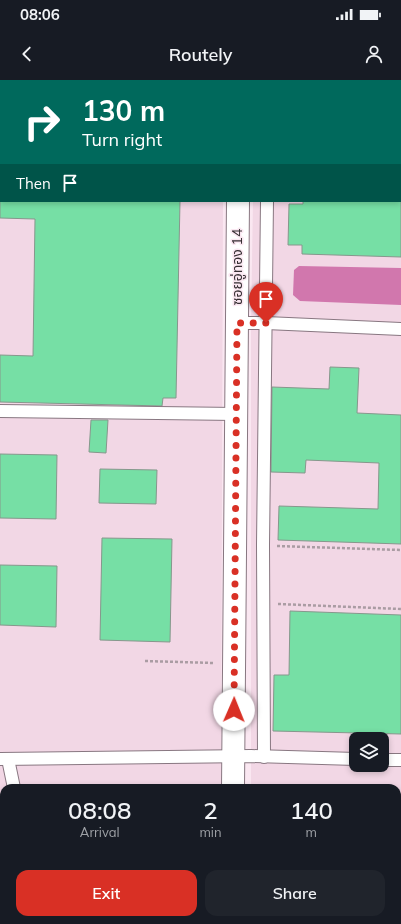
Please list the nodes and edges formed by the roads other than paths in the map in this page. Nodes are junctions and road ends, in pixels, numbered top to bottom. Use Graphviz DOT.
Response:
graph roads {
  1 [pos="238,202"];
  2 [pos="267,202"];
  3 [pos="237,323"];
  4 [pos="266,323"];
  5 [pos="401,329"];
  6 [pos="0,411"];
  7 [pos="236,414"];
  8 [pos="264,756"];
  9 [pos="233,757"];
  10 [pos="4,759"];
  11 [pos="349,759"];
  12 [pos="389,760"];
  13 [pos="401,760"];
  14 [pos="13,784"];
  15 [pos="233,784"];
  1 -- 3 [label="street, ซอยอู่ทอง 14"];
  2 -- 4 [label="lane"];
  3 -- 4 [label="lane"];
  3 -- 7 [label="street, ซอยอู่ทอง 14"];
  4 -- 5 [label="lane"];
  4 -- 8 [label="lane"];
  6 -- 7 [label="lane"];
  7 -- 9 [label="street, ซอยอู่ทอง 14"];
  8 -- 9 [label="lane"];
  8 -- 11 [label="lane"];
  9 -- 10 [label="lane"];
  9 -- 15 [label="street, ซอยอู่ทอง 14"];
  10 -- 14 [label="lane"];
  12 -- 13 [label="lane"];
}
